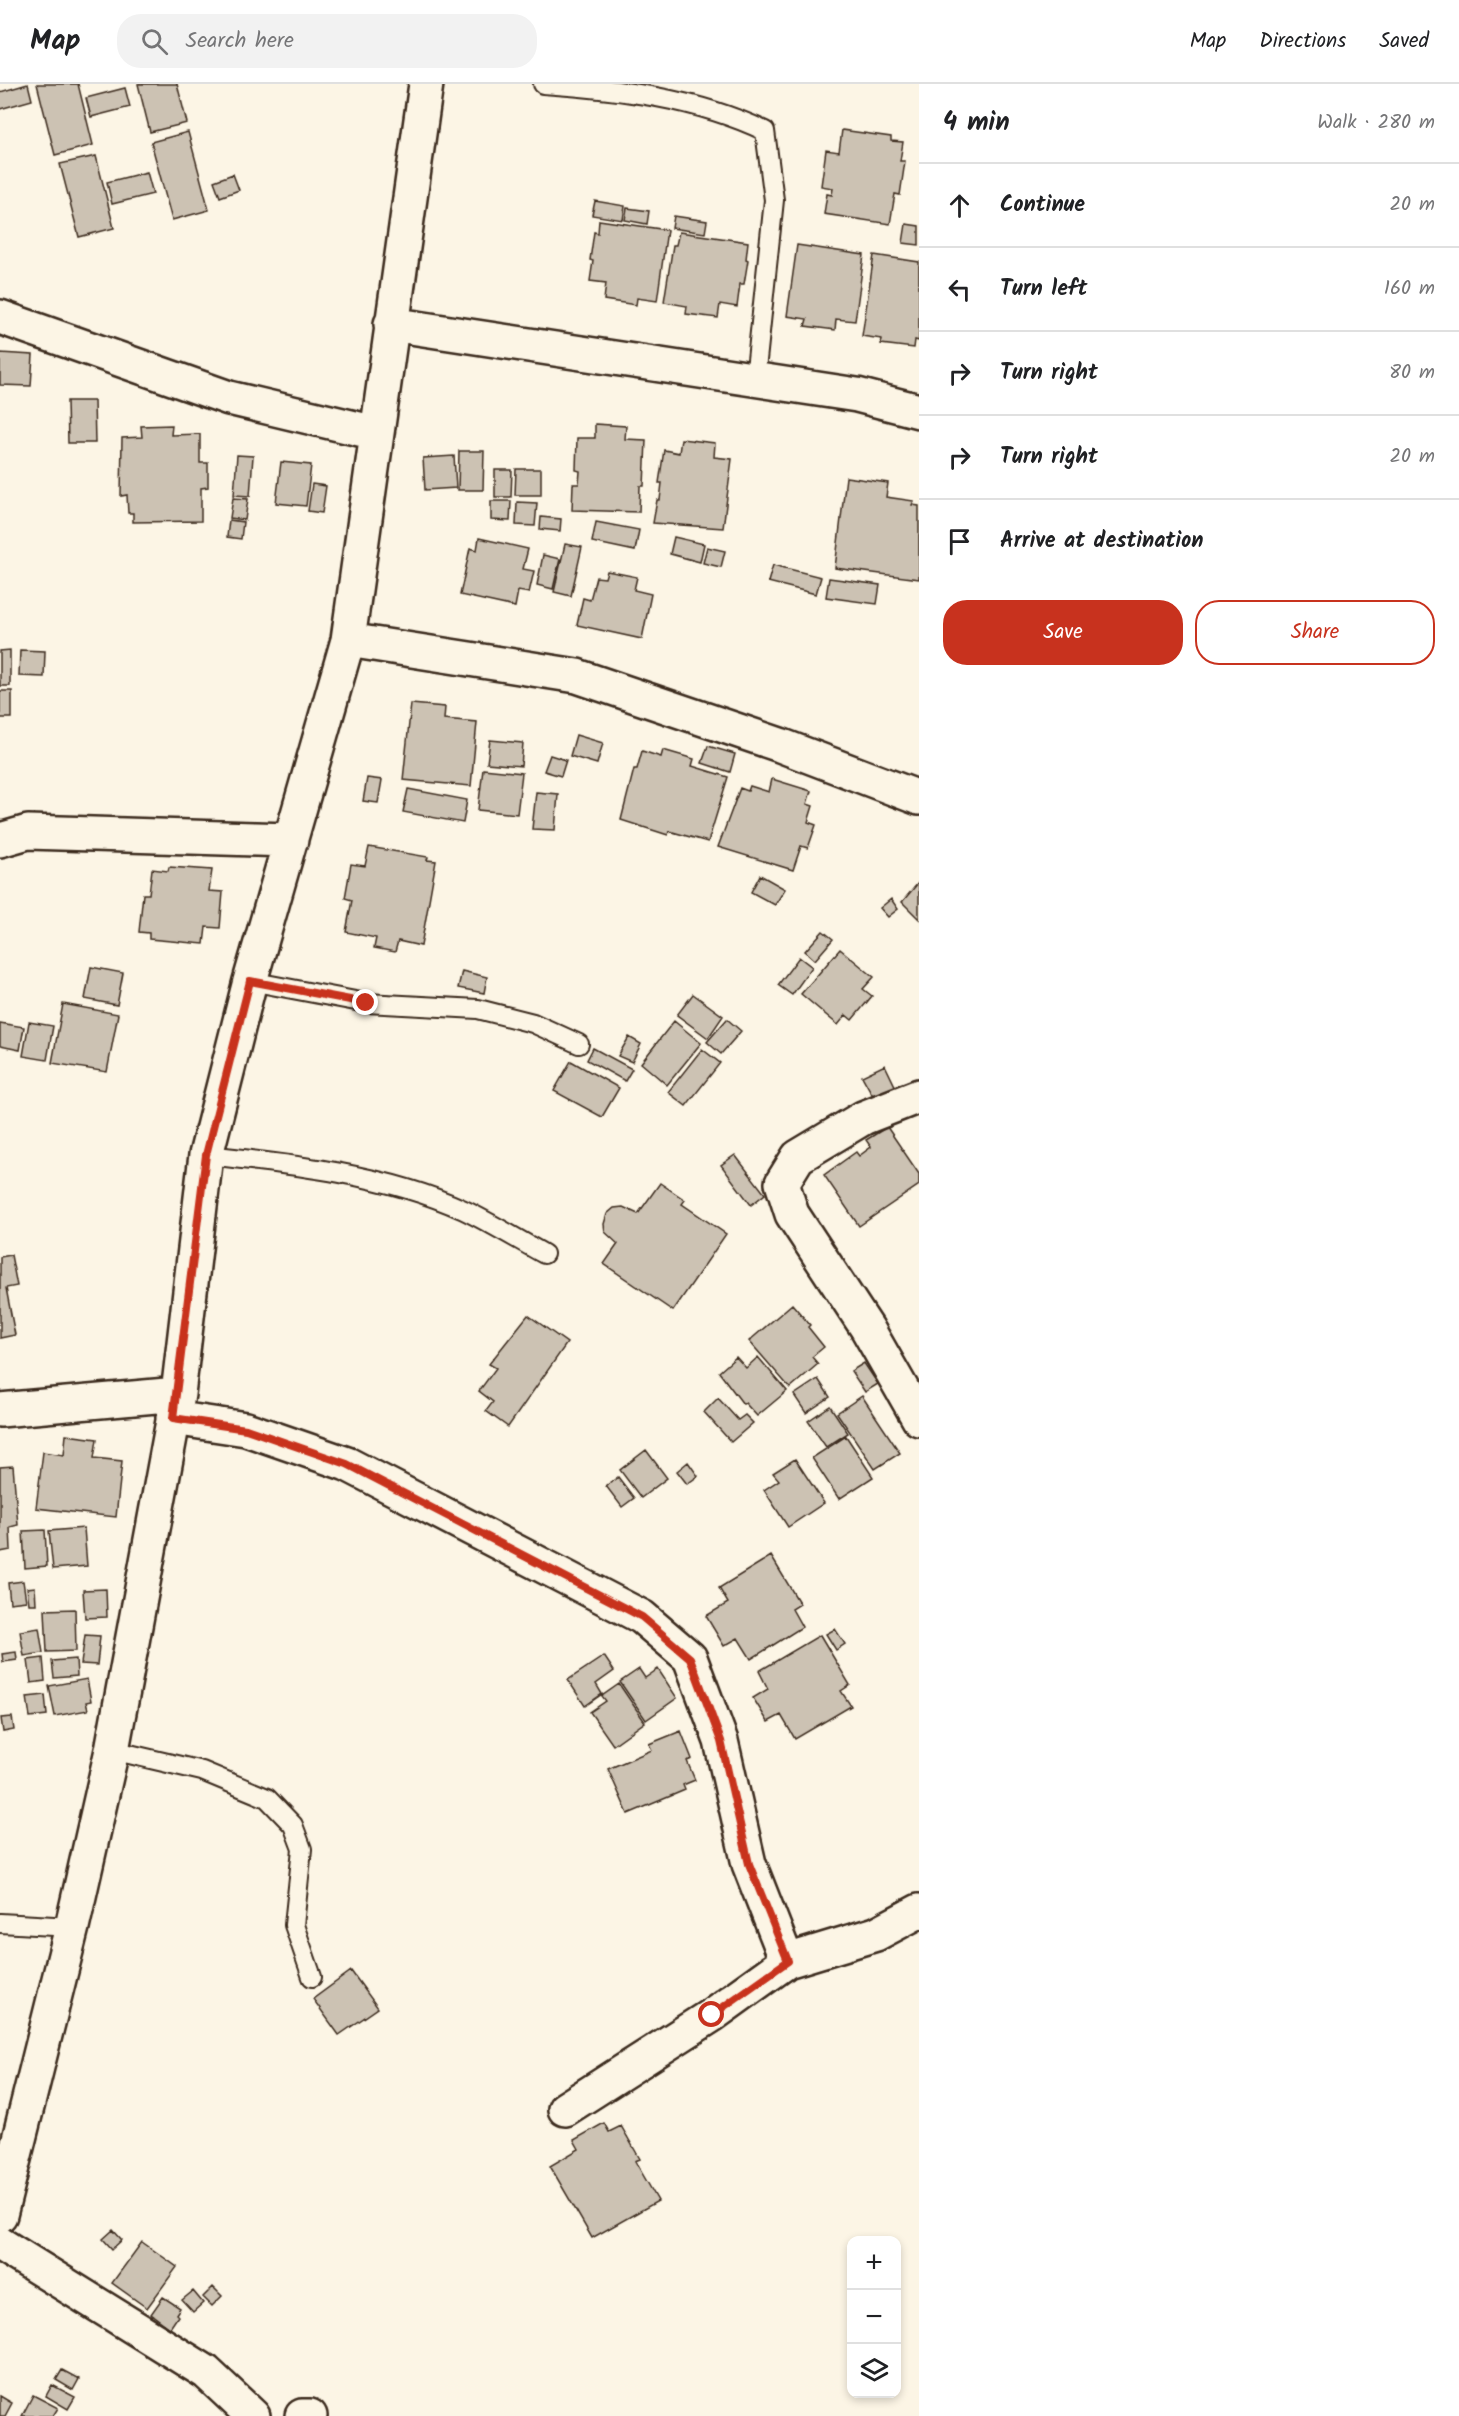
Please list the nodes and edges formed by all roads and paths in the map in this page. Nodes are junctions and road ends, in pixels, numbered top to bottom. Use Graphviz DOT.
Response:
graph roads {
  1 [pos="426,84"];
  2 [pos="543,84"];
  3 [pos="0,317"];
  4 [pos="392,324"];
  5 [pos="755,379"];
  6 [pos="919,411"];
  7 [pos="376,433"];
  8 [pos="348,640"];
  9 [pos="919,798"];
  10 [pos="0,840"];
  11 [pos="291,840"];
  12 [pos="250,981"];
  13 [pos="579,1044"];
  14 [pos="919,1096"];
  15 [pos="206,1155"];
  16 [pos="544,1254"];
  17 [pos="175,1406"];
  18 [pos="0,1410"];
  19 [pos="919,1419"];
  20 [pos="112,1750"];
  21 [pos="919,1911"];
  22 [pos="0,1923"];
  23 [pos="72,1927"];
  24 [pos="788,1961"];
  25 [pos="312,1977"];
  26 [pos="565,2109"];
  27 [pos="0,2215"];
  28 [pos="0,2244"];
  29 [pos="253,2416"];
  30 [pos="302,2416"];
  31 [pos="310,2416"];
  1 -- 4 [label="street"];
  2 -- 5 [label="lane"];
  3 -- 7 [label="street"];
  4 -- 5 [label="street"];
  4 -- 7 [label="street"];
  5 -- 6 [label="street"];
  7 -- 8 [label="street"];
  8 -- 9 [label="street"];
  8 -- 11 [label="street"];
  10 -- 11 [label="street"];
  11 -- 12 [label="street"];
  12 -- 13 [label="lane"];
  12 -- 15 [label="street"];
  14 -- 19 [label="street"];
  15 -- 16 [label="lane"];
  15 -- 17 [label="street"];
  17 -- 18 [label="street"];
  17 -- 20 [label="street"];
  17 -- 24 [label="street"];
  20 -- 23 [label="street"];
  20 -- 25 [label="lane"];
  21 -- 24 [label="street"];
  22 -- 23 [label="lane"];
  23 -- 27 [label="street"];
  24 -- 26 [label="street"];
  28 -- 29 [label="street"];
  30 -- 31 [label="street"];
}
